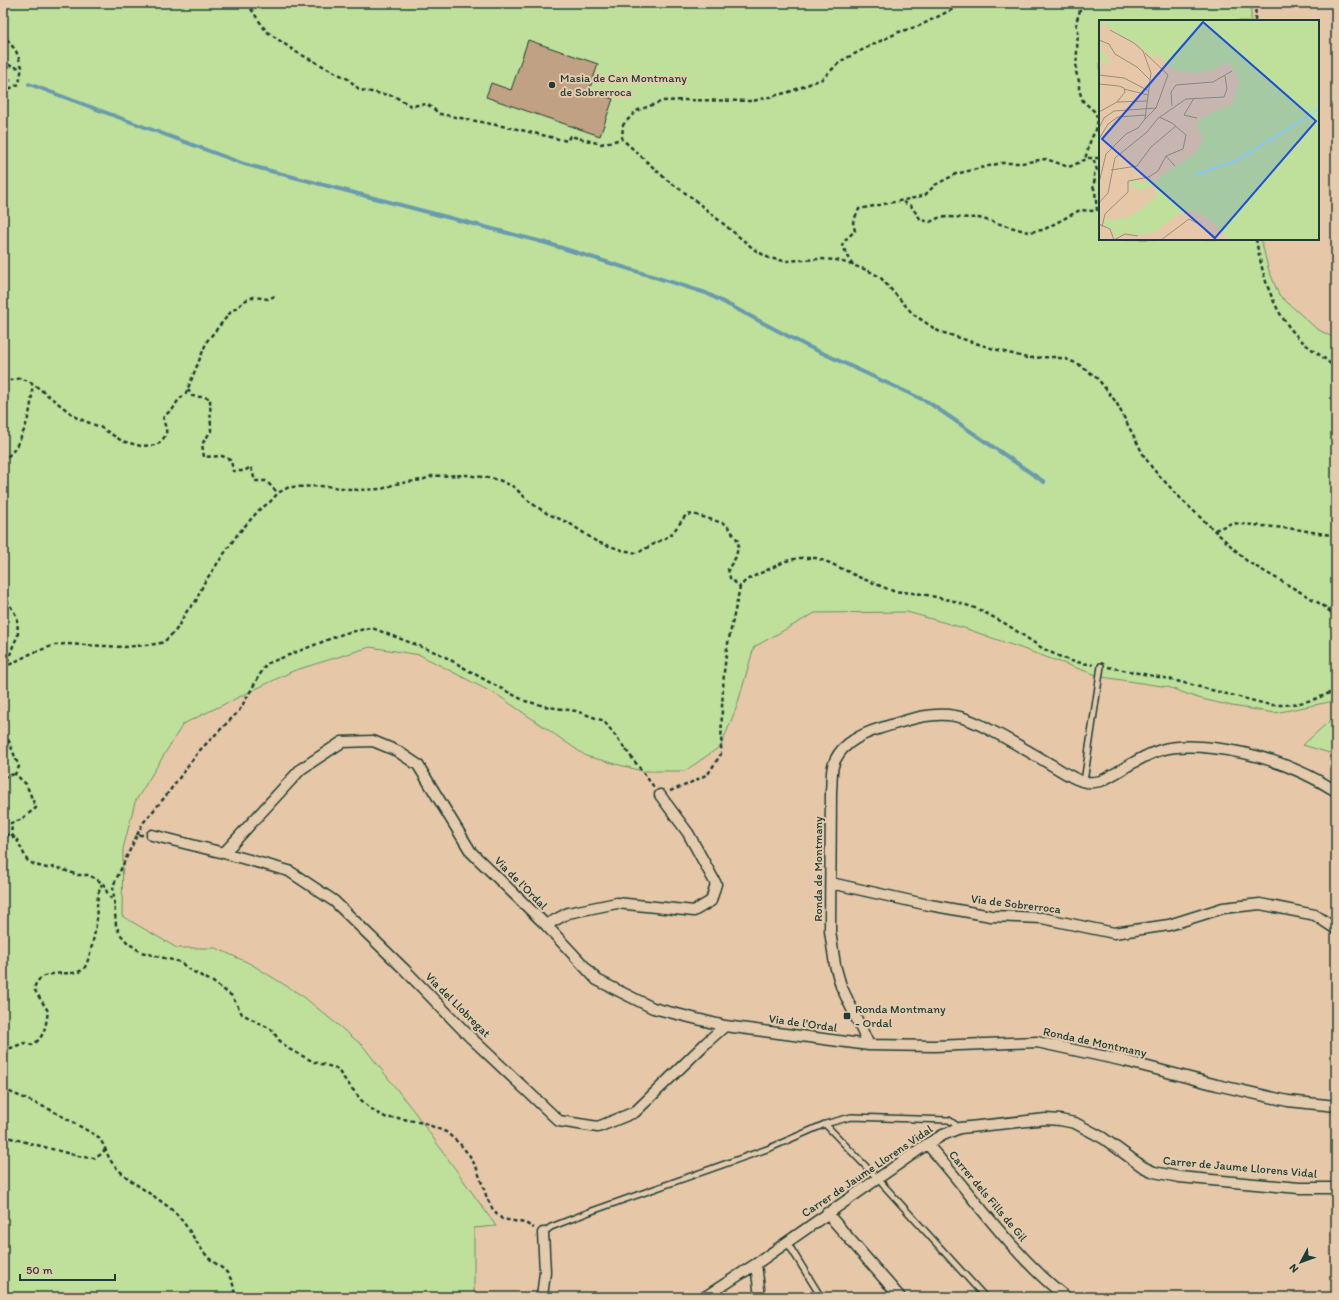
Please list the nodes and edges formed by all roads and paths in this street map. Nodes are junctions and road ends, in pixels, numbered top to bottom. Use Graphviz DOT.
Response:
graph roads {
  1 [pos="247,3"];
  2 [pos="965,3"];
  3 [pos="1080,3"];
  4 [pos="1256,3"];
  5 [pos="1255,20"];
  6 [pos="3,34"];
  7 [pos="3,60"];
  8 [pos="22,67"];
  9 [pos="3,90"];
  10 [pos="622,139"];
  11 [pos="1094,158"];
  12 [pos="1099,158"];
  13 [pos="1084,159"];
  14 [pos="903,202"];
  15 [pos="1256,240"];
  16 [pos="853,265"];
  17 [pos="275,296"];
  18 [pos="1336,370"];
  19 [pos="3,382"];
  20 [pos="32,383"];
  21 [pos="188,388"];
  22 [pos="3,462"];
  23 [pos="278,493"];
  24 [pos="1215,530"];
  25 [pos="1336,536"];
  26 [pos="740,587"];
  27 [pos="3,594"];
  28 [pos="1336,617"];
  29 [pos="1101,666"];
  30 [pos="4,668"];
  31 [pos="1336,689"];
  32 [pos="3,735"];
  33 [pos="15,774"];
  34 [pos="3,777"];
  35 [pos="1084,782"];
  36 [pos="1336,791"];
  37 [pos="660,795"];
  38 [pos="3,828"];
  39 [pos="137,835"];
  40 [pos="152,835"];
  41 [pos="15,838"];
  42 [pos="224,853"];
  43 [pos="831,883"];
  44 [pos="102,884"];
  45 [pos="114,901"];
  46 [pos="546,925"];
  47 [pos="1336,929"];
  48 [pos="725,1026"];
  49 [pos="869,1045"];
  50 [pos="3,1051"];
  51 [pos="3,1089"];
  52 [pos="1336,1106"];
  53 [pos="825,1124"];
  54 [pos="960,1128"];
  55 [pos="3,1136"];
  56 [pos="927,1144"];
  57 [pos="105,1150"];
  58 [pos="877,1178"];
  59 [pos="1336,1188"];
  60 [pos="827,1213"];
  61 [pos="543,1233"];
  62 [pos="786,1242"];
  63 [pos="756,1264"];
  64 [pos="234,1297"];
  65 [pos="542,1297"];
  66 [pos="705,1297"];
  67 [pos="760,1297"];
  68 [pos="821,1297"];
  69 [pos="900,1297"];
  70 [pos="985,1297"];
  71 [pos="1066,1297"];
  1 -- 10 [label="path"];
  2 -- 10 [label="path"];
  3 -- 13 [label="path"];
  4 -- 5 [label="path"];
  6 -- 8 [label="path"];
  7 -- 8 [label="path"];
  8 -- 9 [label="path"];
  10 -- 16 [label="path"];
  11 -- 12 [label="path"];
  11 -- 13 [label="path"];
  11 -- 14 [label="path"];
  13 -- 14 [label="path"];
  14 -- 16 [label="path"];
  15 -- 18 [label="path"];
  16 -- 24 [label="path"];
  17 -- 21 [label="path"];
  19 -- 20 [label="path"];
  20 -- 21 [label="path"];
  20 -- 22 [label="path"];
  21 -- 23 [label="path"];
  23 -- 26 [label="path"];
  23 -- 30 [label="path"];
  24 -- 25 [label="path"];
  24 -- 28 [label="path"];
  26 -- 29 [label="path"];
  26 -- 37 [label="path"];
  27 -- 30 [label="path"];
  29 -- 31 [label="path"];
  29 -- 35 [label="lane"];
  32 -- 33 [label="path"];
  33 -- 34 [label="path"];
  33 -- 41 [label="path"];
  35 -- 36 [label="street"];
  35 -- 43 [label="street, Ronda de Montmany"];
  37 -- 39 [label="path"];
  37 -- 46 [label="street"];
  38 -- 41 [label="path"];
  39 -- 40 [label="path"];
  39 -- 45 [label="path"];
  40 -- 42 [label="street, Via del Llobregat"];
  41 -- 44 [label="path"];
  42 -- 46 [label="street, Via de l'Ordal"];
  42 -- 48 [label="street, Via del Llobregat"];
  43 -- 47 [label="street, Via de Sobrerroca"];
  43 -- 49 [label="street, Ronda de Montmany"];
  44 -- 45 [label="path"];
  44 -- 50 [label="path"];
  45 -- 61 [label="path"];
  46 -- 48 [label="street, Via de l'Ordal"];
  48 -- 49 [label="street, Via de l'Ordal"];
  49 -- 52 [label="street, Ronda de Montmany"];
  51 -- 57 [label="path"];
  53 -- 54 [label="lane"];
  53 -- 58 [label="lane"];
  53 -- 61 [label="lane"];
  54 -- 56 [label="street, Carrer de Jaume Llorens Vidal"];
  54 -- 59 [label="street, Carrer de Jaume Llorens Vidal"];
  55 -- 57 [label="path"];
  56 -- 58 [label="street, Carrer de Jaume Llorens Vidal"];
  56 -- 71 [label="street, Carrer dels Fills de Gil"];
  57 -- 64 [label="path"];
  58 -- 60 [label="street, Carrer de Jaume Llorens Vidal"];
  58 -- 70 [label="lane"];
  60 -- 62 [label="street, Carrer de Jaume Llorens Vidal"];
  60 -- 69 [label="street"];
  61 -- 65 [label="street"];
  62 -- 63 [label="street, Carrer de Jaume Llorens Vidal"];
  62 -- 68 [label="lane"];
  63 -- 66 [label="street, Carrer de Jaume Llorens Vidal"];
  63 -- 67 [label="street"];
}
